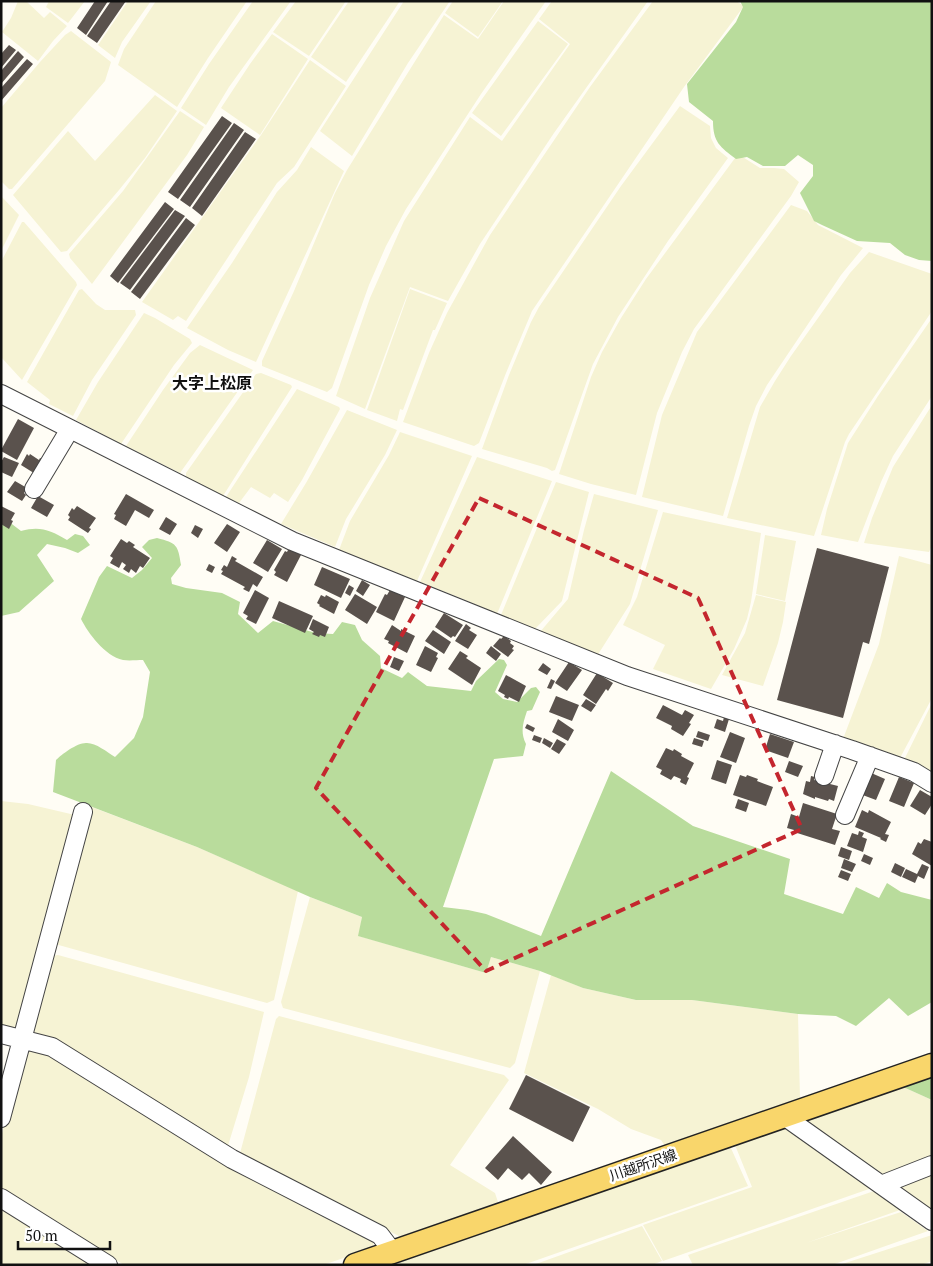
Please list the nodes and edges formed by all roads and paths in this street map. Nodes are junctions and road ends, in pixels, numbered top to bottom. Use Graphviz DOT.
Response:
graph roads {
  1 [pos="1,394"];
  2 [pos="70,429"];
  3 [pos="34,489"];
  4 [pos="835,744"];
  5 [pos="870,756"];
  6 [pos="824,776"];
  7 [pos="932,783"];
  8 [pos="83,812"];
  9 [pos="845,815"];
  10 [pos="1,1034"];
  11 [pos="22,1040"];
  12 [pos="932,1065"];
  13 [pos="784,1116"];
  14 [pos="1,1118"];
  15 [pos="932,1165"];
  16 [pos="881,1184"];
  17 [pos="1,1198"];
  18 [pos="932,1221"];
  19 [pos="393,1252"];
  20 [pos="108,1265"];
  21 [pos="355,1265"];
  1 -- 2 [label="street"];
  2 -- 3 [label="street"];
  2 -- 4 [label="street"];
  4 -- 5 [label="street"];
  4 -- 6 [label="street"];
  5 -- 7 [label="street"];
  5 -- 9 [label="street"];
  8 -- 11 [label="street"];
  10 -- 11 [label="street"];
  11 -- 14 [label="street"];
  11 -- 19 [label="street"];
  12 -- 13 [label="main road, 川越所沢線"];
  13 -- 16 [label="street"];
  13 -- 19 [label="main road, 川越所沢線"];
  15 -- 16 [label="street"];
  16 -- 18 [label="street"];
  17 -- 20 [label="street"];
  19 -- 21 [label="main road, 川越所沢線"];
}
